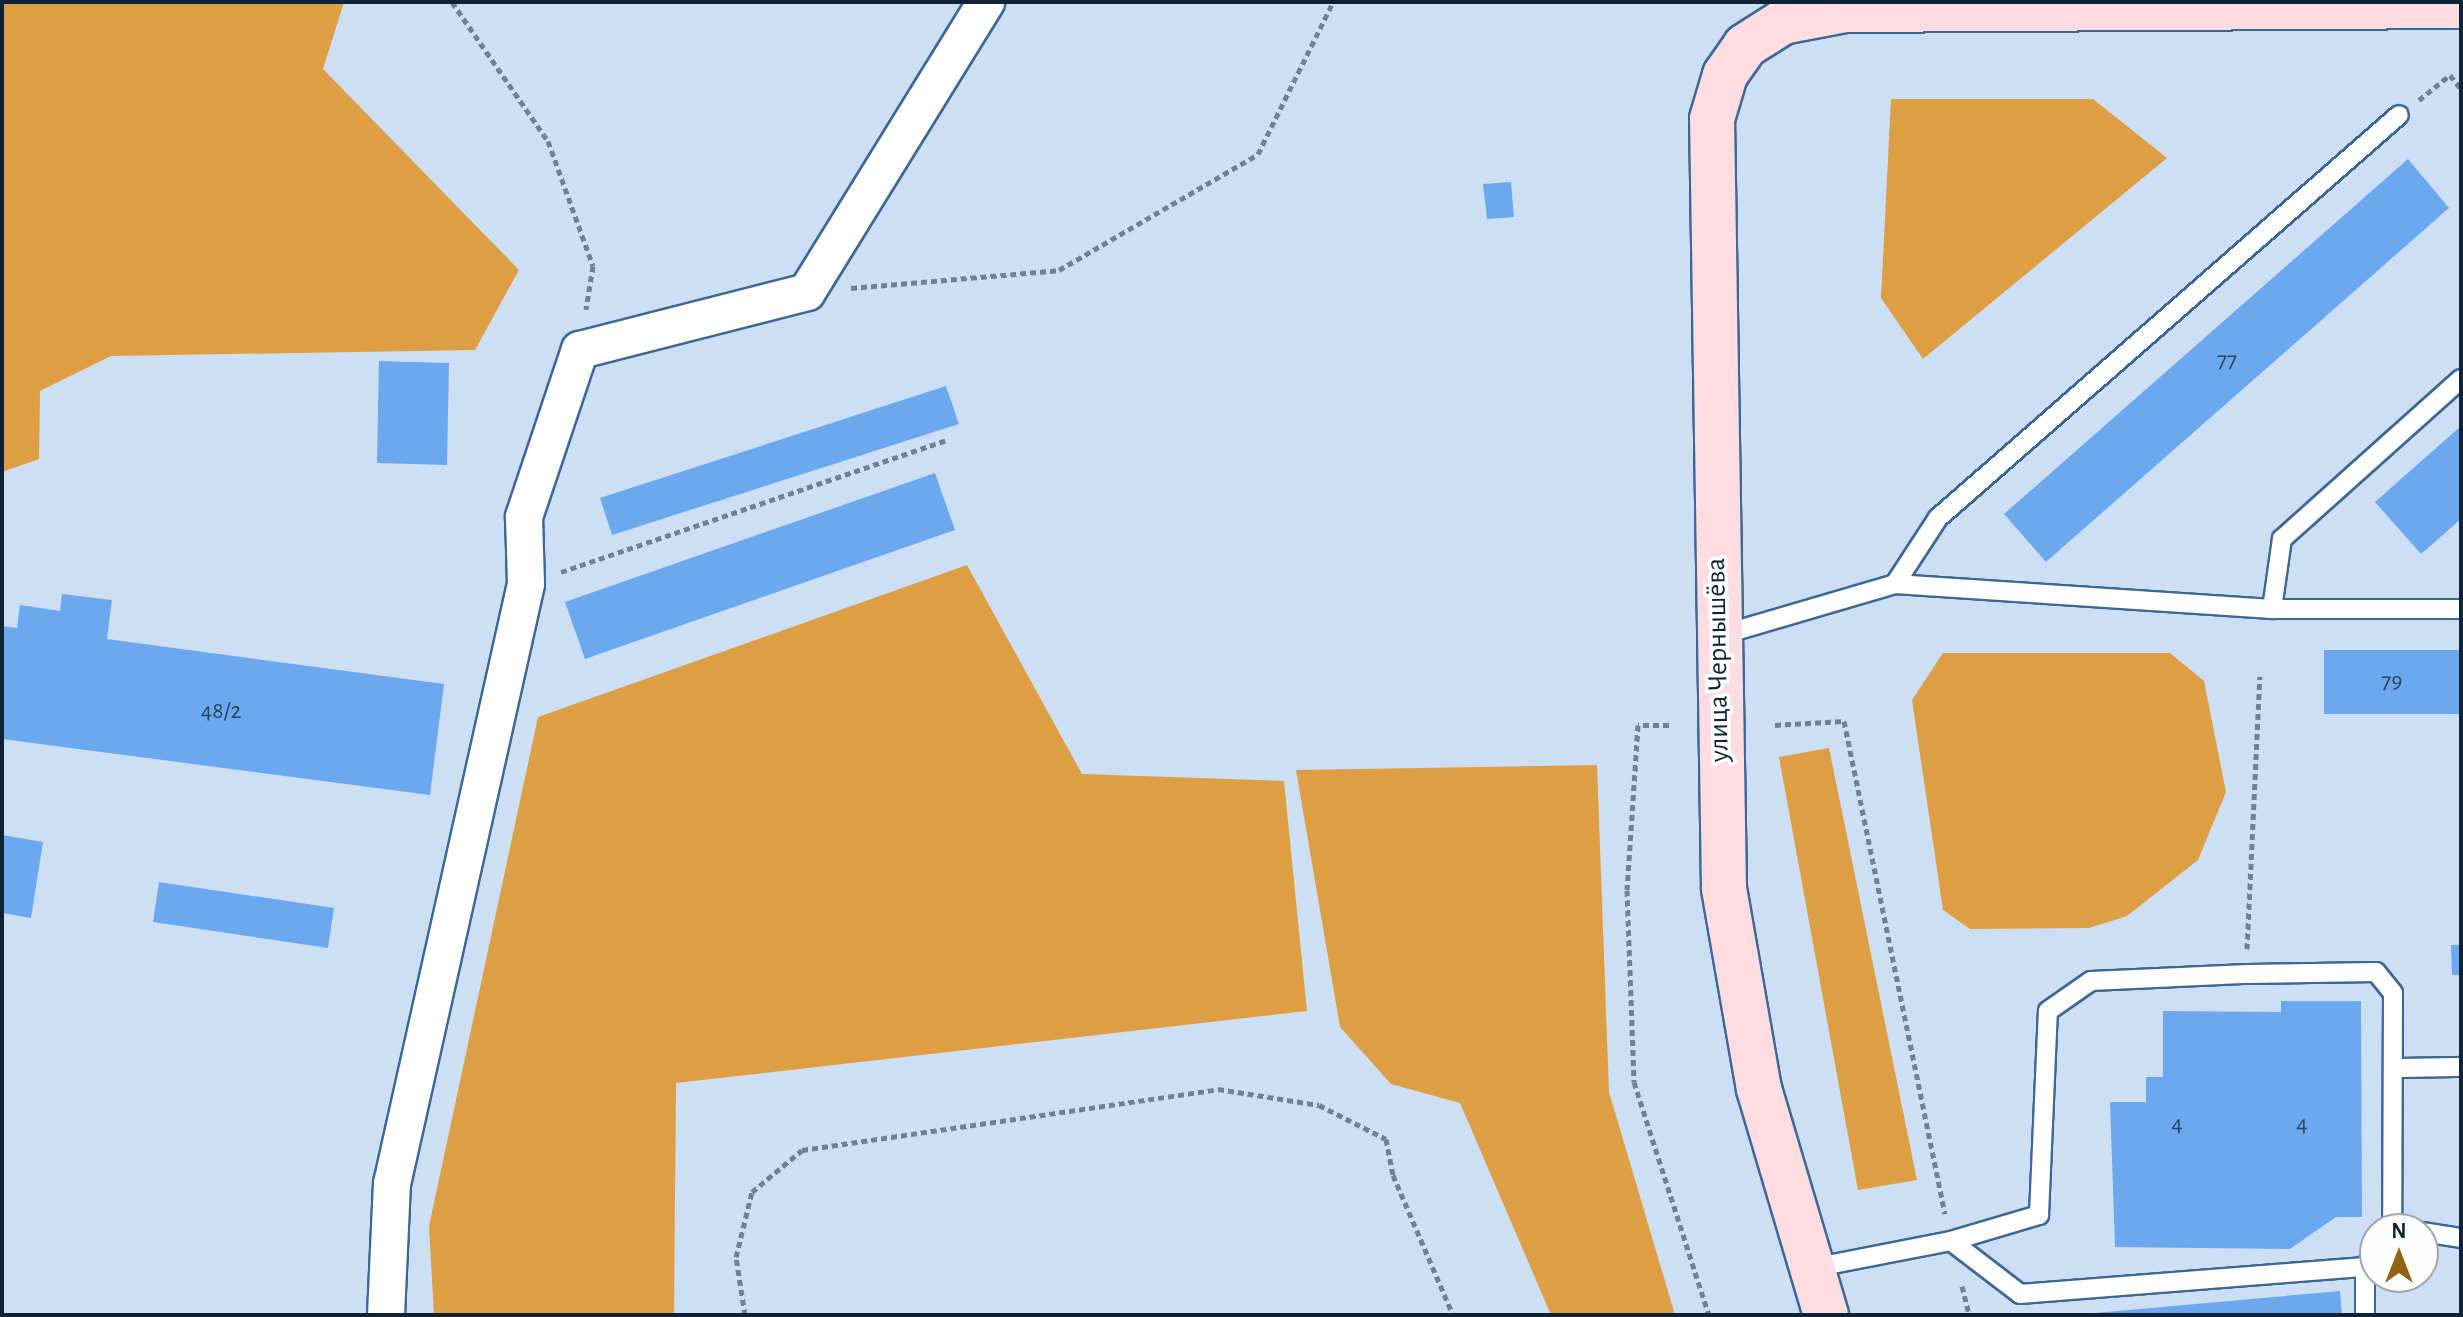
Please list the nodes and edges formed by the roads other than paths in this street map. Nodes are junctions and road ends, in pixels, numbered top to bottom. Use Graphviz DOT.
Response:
graph roads {
  1 [pos="986,2"];
  2 [pos="1846,6"];
  3 [pos="2461,6"];
  4 [pos="2399,115"];
  5 [pos="2461,379"];
  6 [pos="1895,584"];
  7 [pos="2272,609"];
  8 [pos="2461,609"];
  9 [pos="1718,636"];
  10 [pos="2461,1067"];
  11 [pos="2394,1068"];
  12 [pos="2392,1213"];
  13 [pos="2439,1235"];
  14 [pos="2461,1238"];
  15 [pos="1951,1241"];
  16 [pos="2359,1261"];
  17 [pos="1809,1268"];
  18 [pos="2367,1293"];
  19 [pos="386,1315"];
  20 [pos="1826,1315"];
  21 [pos="2365,1315"];
  1 -- 19 [label="street"];
  2 -- 3 [label="street"];
  2 -- 9 [label="street, улица Чернышёва"];
  4 -- 6 [label="lane"];
  5 -- 7 [label="lane"];
  6 -- 7 [label="lane"];
  6 -- 9 [label="lane"];
  7 -- 8 [label="lane"];
  9 -- 17 [label="street, улица Чернышёва"];
  10 -- 11 [label="lane"];
  11 -- 12 [label="lane"];
  11 -- 15 [label="lane"];
  13 -- 14 [label="lane"];
  15 -- 16 [label="lane"];
  15 -- 17 [label="lane"];
  17 -- 20 [label="street, улица Чернышёва"];
  18 -- 21 [label="lane"];
}
